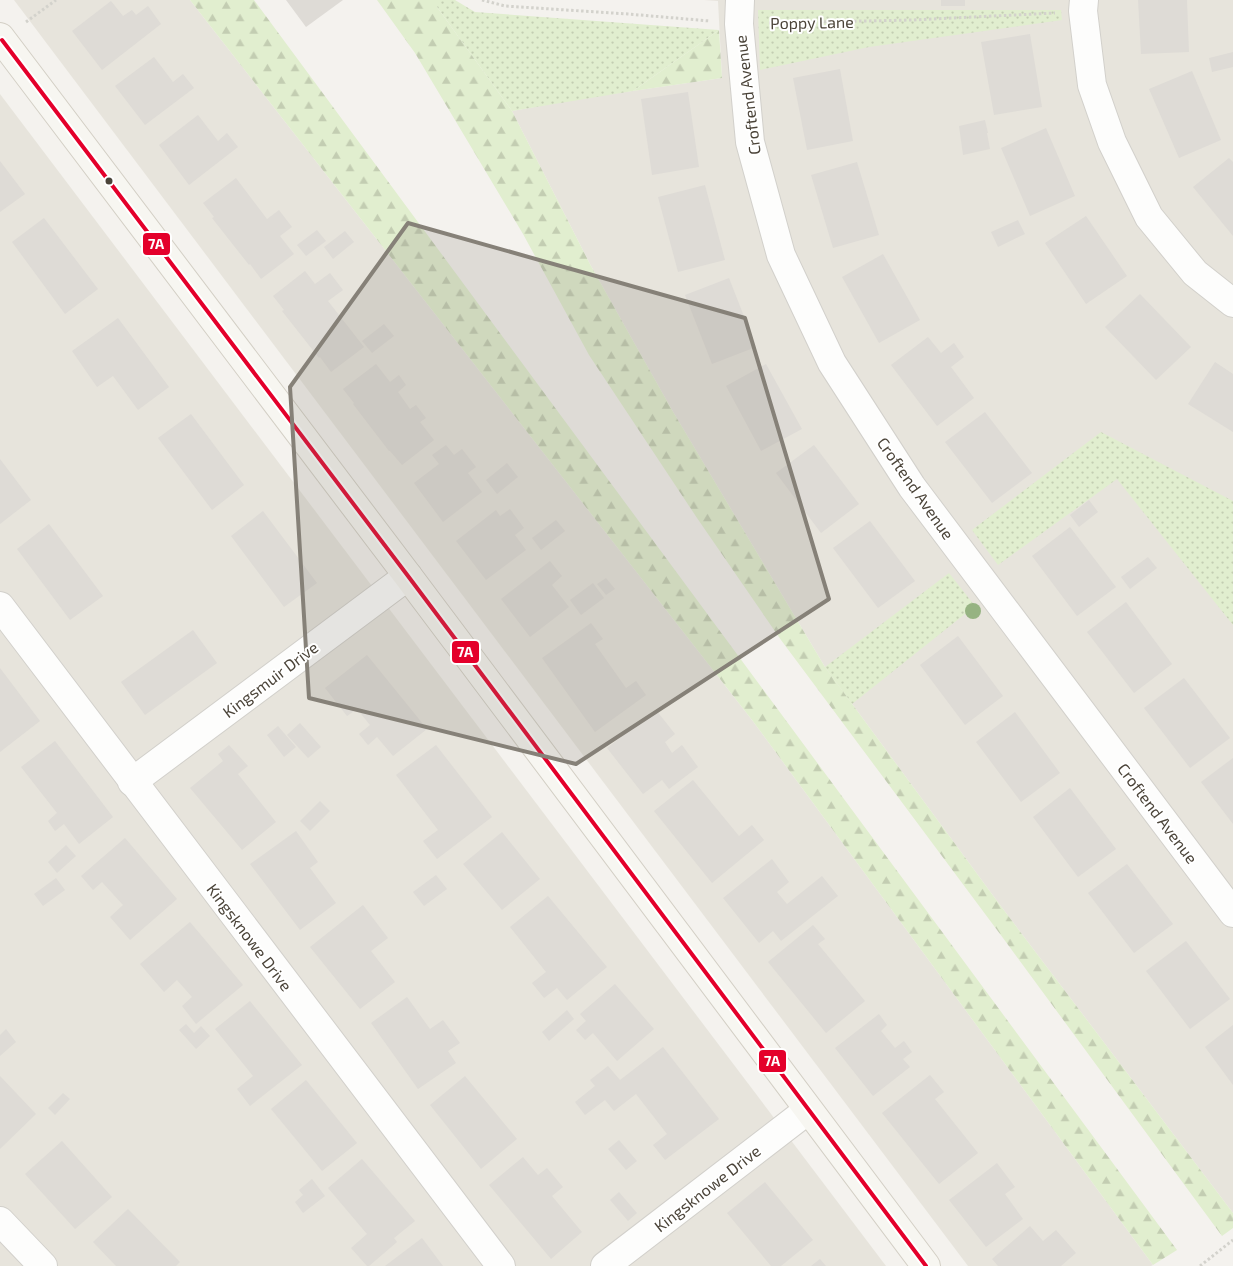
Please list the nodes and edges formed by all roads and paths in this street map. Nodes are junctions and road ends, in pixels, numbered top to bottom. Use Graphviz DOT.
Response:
graph roads {
  1 [pos="56,0"];
  2 [pos="482,0"];
  3 [pos="1083,6"];
  4 [pos="739,12"];
  5 [pos="1,39"];
  6 [pos="1233,303"];
  7 [pos="408,576"];
  8 [pos="0,606"];
  9 [pos="132,782"];
  10 [pos="1233,913"];
  11 [pos="808,1110"];
  12 [pos="0,1220"];
  13 [pos="1233,1240"];
  14 [pos="43,1266"];
  15 [pos="501,1266"];
  16 [pos="605,1266"];
  17 [pos="926,1266"];
  18 [pos="1200,1266"];
  1 -- 5 [label="path"];
  2 -- 4 [label="path, Poppy Lane"];
  3 -- 4 [label="path, Poppy Lane"];
  3 -- 6 [label="street"];
  4 -- 10 [label="street, Croftend Avenue"];
  5 -- 7 [label="main road"];
  7 -- 9 [label="street, Kingsmuir Drive"];
  7 -- 11 [label="main road"];
  8 -- 9 [label="street, Kingsknowe Drive"];
  9 -- 15 [label="street, Kingsknowe Drive"];
  11 -- 16 [label="street, Kingsknowe Drive"];
  11 -- 17 [label="main road"];
  12 -- 14 [label="street"];
  13 -- 18 [label="path"];
}
